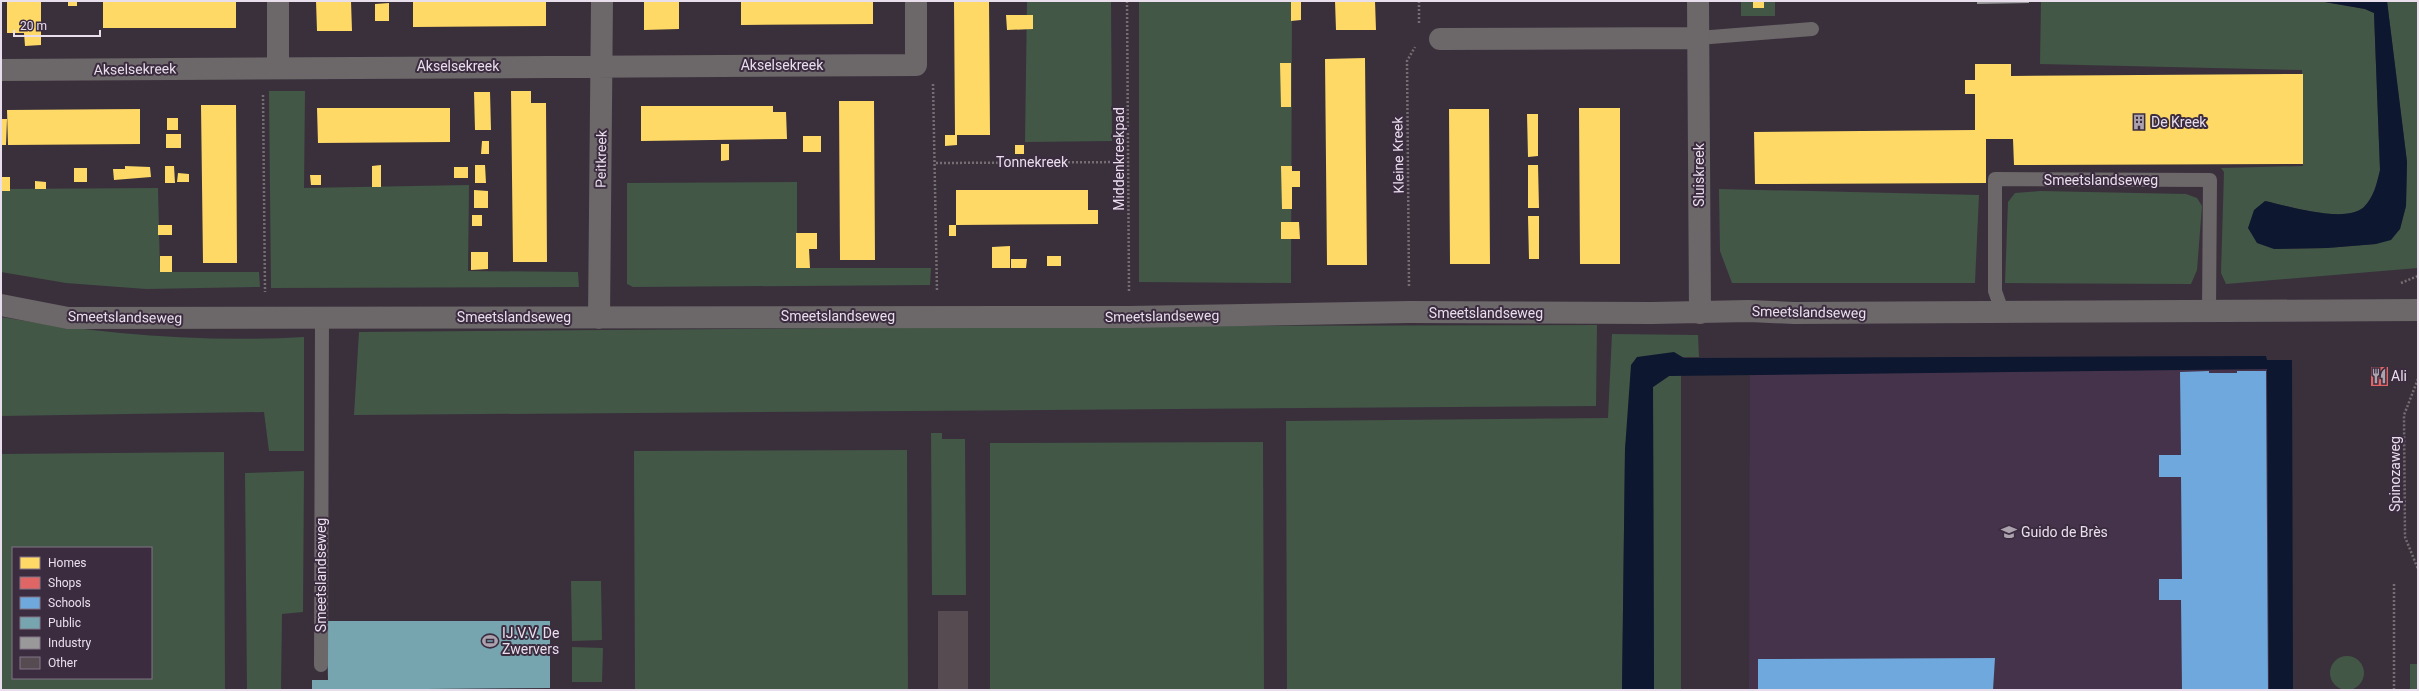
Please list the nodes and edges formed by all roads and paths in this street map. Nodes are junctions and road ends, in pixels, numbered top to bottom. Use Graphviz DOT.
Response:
graph roads {
  1 [pos="278,1"];
  2 [pos="602,1"];
  3 [pos="916,1"];
  4 [pos="1127,1"];
  5 [pos="1419,1"];
  6 [pos="1698,1"];
  7 [pos="1419,25"];
  8 [pos="1812,29"];
  9 [pos="1698,38"];
  10 [pos="1430,40"];
  11 [pos="602,65"];
  12 [pos="916,65"];
  13 [pos="270,68"];
  14 [pos="1,70"];
  15 [pos="936,162"];
  16 [pos="1129,162"];
  17 [pos="1,305"];
  18 [pos="2418,310"];
  19 [pos="2002,311"];
  20 [pos="2209,311"];
  21 [pos="1409,312"];
  22 [pos="1700,313"];
  23 [pos="937,316"];
  24 [pos="322,317"];
  25 [pos="1129,317"];
  26 [pos="266,318"];
  27 [pos="599,318"];
  28 [pos="2418,379"];
  29 [pos="2418,569"];
  30 [pos="2394,583"];
  31 [pos="321,665"];
  32 [pos="2394,690"];
  1 -- 13 [label="street"];
  2 -- 11 [label="street, Peitkreek"];
  3 -- 12 [label="street"];
  4 -- 16 [label="path, Middenkreekpad"];
  5 -- 7 [label="path"];
  6 -- 9 [label="street, Sluiskreek"];
  8 -- 9 [label="lane"];
  9 -- 10 [label="street"];
  9 -- 22 [label="street, Sluiskreek"];
  10 -- 21 [label="path, Kleine Kreek"];
  11 -- 12 [label="street, Akselsekreek"];
  11 -- 13 [label="street, Akselsekreek"];
  11 -- 27 [label="street, Peitkreek"];
  12 -- 15 [label="path"];
  13 -- 14 [label="street, Akselsekreek"];
  13 -- 26 [label="path"];
  15 -- 16 [label="path, Tonnekreek"];
  15 -- 23 [label="path"];
  16 -- 25 [label="path, Middenkreekpad"];
  17 -- 26 [label="street, Smeetslandseweg"];
  18 -- 20 [label="street, Smeetslandseweg"];
  19 -- 20 [label="street, Smeetslandseweg"];
  19 -- 20 [label="lane, Smeetslandseweg"];
  19 -- 22 [label="street, Smeetslandseweg"];
  21 -- 22 [label="street, Smeetslandseweg"];
  21 -- 25 [label="street, Smeetslandseweg"];
  23 -- 25 [label="street, Smeetslandseweg"];
  23 -- 27 [label="street, Smeetslandseweg"];
  24 -- 26 [label="street, Smeetslandseweg"];
  24 -- 27 [label="street, Smeetslandseweg"];
  24 -- 31 [label="lane, Smeetslandseweg"];
  28 -- 29 [label="path, Spinozaweg"];
  30 -- 32 [label="path"];
}
